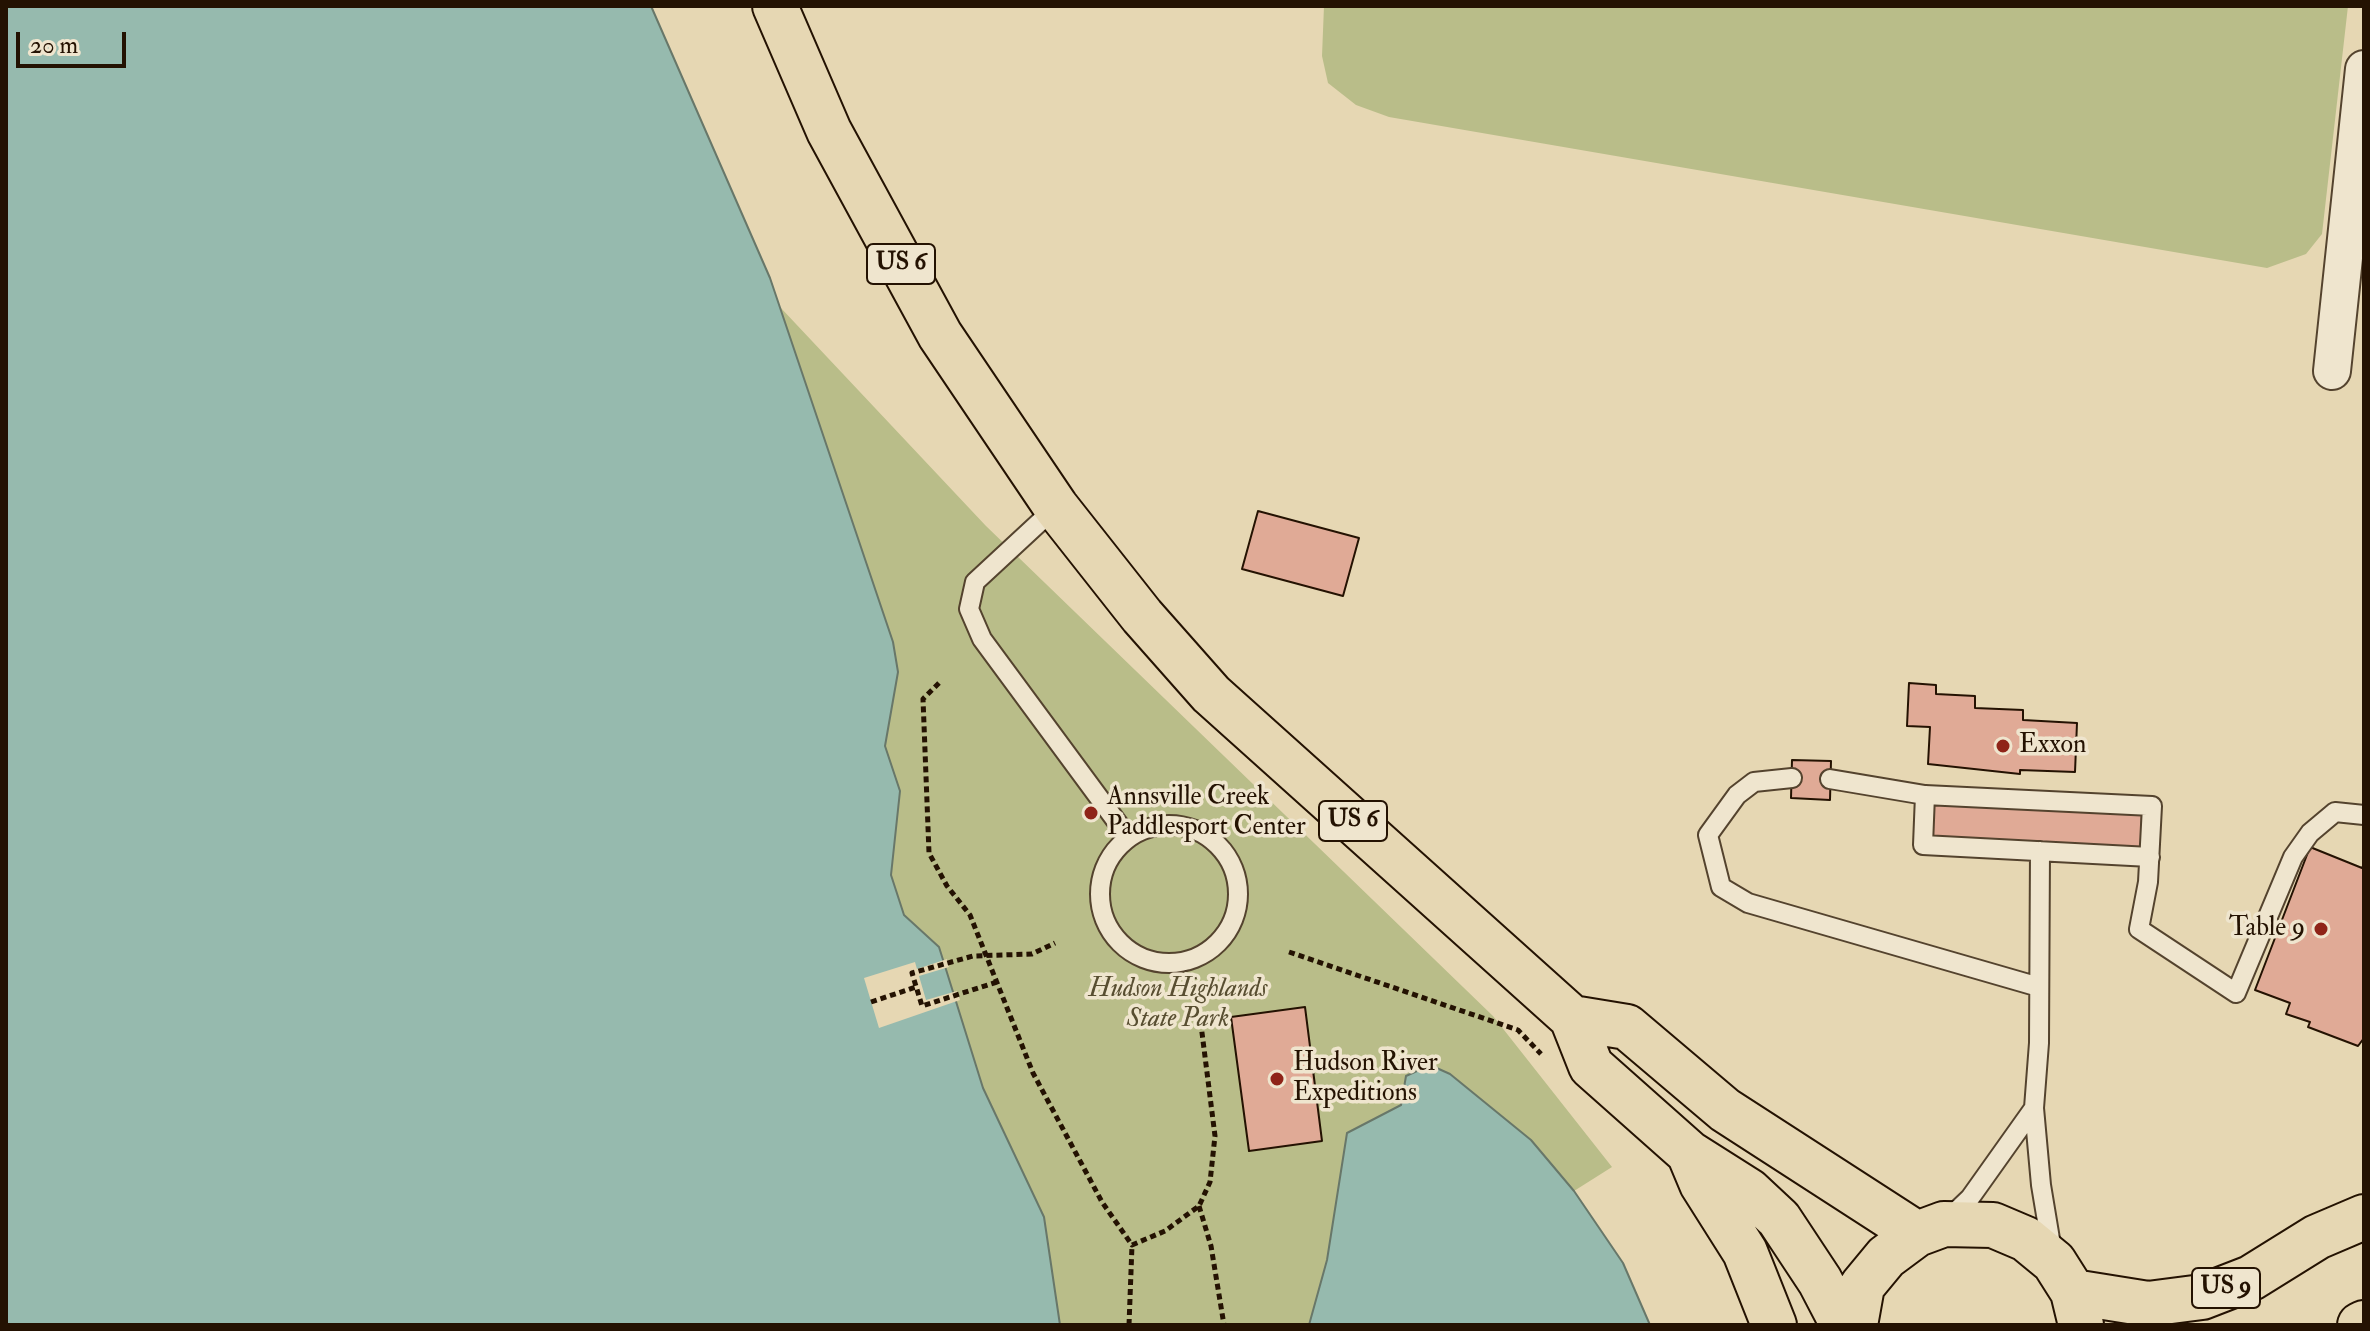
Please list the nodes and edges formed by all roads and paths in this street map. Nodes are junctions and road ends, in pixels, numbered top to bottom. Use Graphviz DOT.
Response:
graph roads {
  1 [pos="775,6"];
  2 [pos="2364,69"];
  3 [pos="2355,243"];
  4 [pos="2332,371"];
  5 [pos="1056,507"];
  6 [pos="939,683"];
  7 [pos="1792,778"];
  8 [pos="1830,779"];
  9 [pos="1925,795"];
  10 [pos="2364,815"];
  11 [pos="1128,837"];
  12 [pos="2040,851"];
  13 [pos="2150,857"];
  14 [pos="1055,943"];
  15 [pos="1289,952"];
  16 [pos="986,955"];
  17 [pos="1184,961"];
  18 [pos="997,982"];
  19 [pos="916,987"];
  20 [pos="2039,987"];
  21 [pos="871,1002"];
  22 [pos="1572,1018"];
  23 [pos="1550,1063"];
  24 [pos="2034,1108"];
  25 [pos="1689,1153"];
  26 [pos="1199,1206"];
  27 [pos="2364,1217"];
  28 [pos="1930,1229"];
  29 [pos="1132,1245"];
  30 [pos="2069,1293"];
  31 [pos="1129,1325"];
  32 [pos="1224,1325"];
  33 [pos="1774,1325"];
  34 [pos="1843,1325"];
  35 [pos="1855,1325"];
  1 -- 5 [label="highway, US 6"];
  2 -- 3 [label="street"];
  3 -- 4 [label="street"];
  5 -- 11 [label="lane"];
  5 -- 22 [label="highway, US 6"];
  6 -- 16 [label="path"];
  7 -- 20 [label="lane"];
  8 -- 9 [label="lane"];
  9 -- 12 [label="lane"];
  9 -- 13 [label="lane"];
  10 -- 13 [label="lane"];
  11 -- 17 [label="lane"];
  11 -- 17 [label="lane"];
  12 -- 13 [label="lane"];
  12 -- 20 [label="lane"];
  14 -- 16 [label="path"];
  15 -- 23 [label="path"];
  16 -- 18 [label="path"];
  16 -- 19 [label="path"];
  17 -- 26 [label="path"];
  18 -- 19 [label="path"];
  18 -- 29 [label="path"];
  19 -- 21 [label="path"];
  20 -- 24 [label="lane"];
  22 -- 25 [label="highway, US 6"];
  22 -- 28 [label="highway"];
  24 -- 28 [label="lane"];
  24 -- 30 [label="lane"];
  25 -- 33 [label="highway, US 6"];
  25 -- 34 [label="highway, US 6"];
  26 -- 29 [label="path"];
  26 -- 32 [label="path"];
  27 -- 30 [label="highway, US 9"];
  28 -- 30 [label="highway, US 9"];
  28 -- 35 [label="highway"];
  29 -- 31 [label="path"];
}
